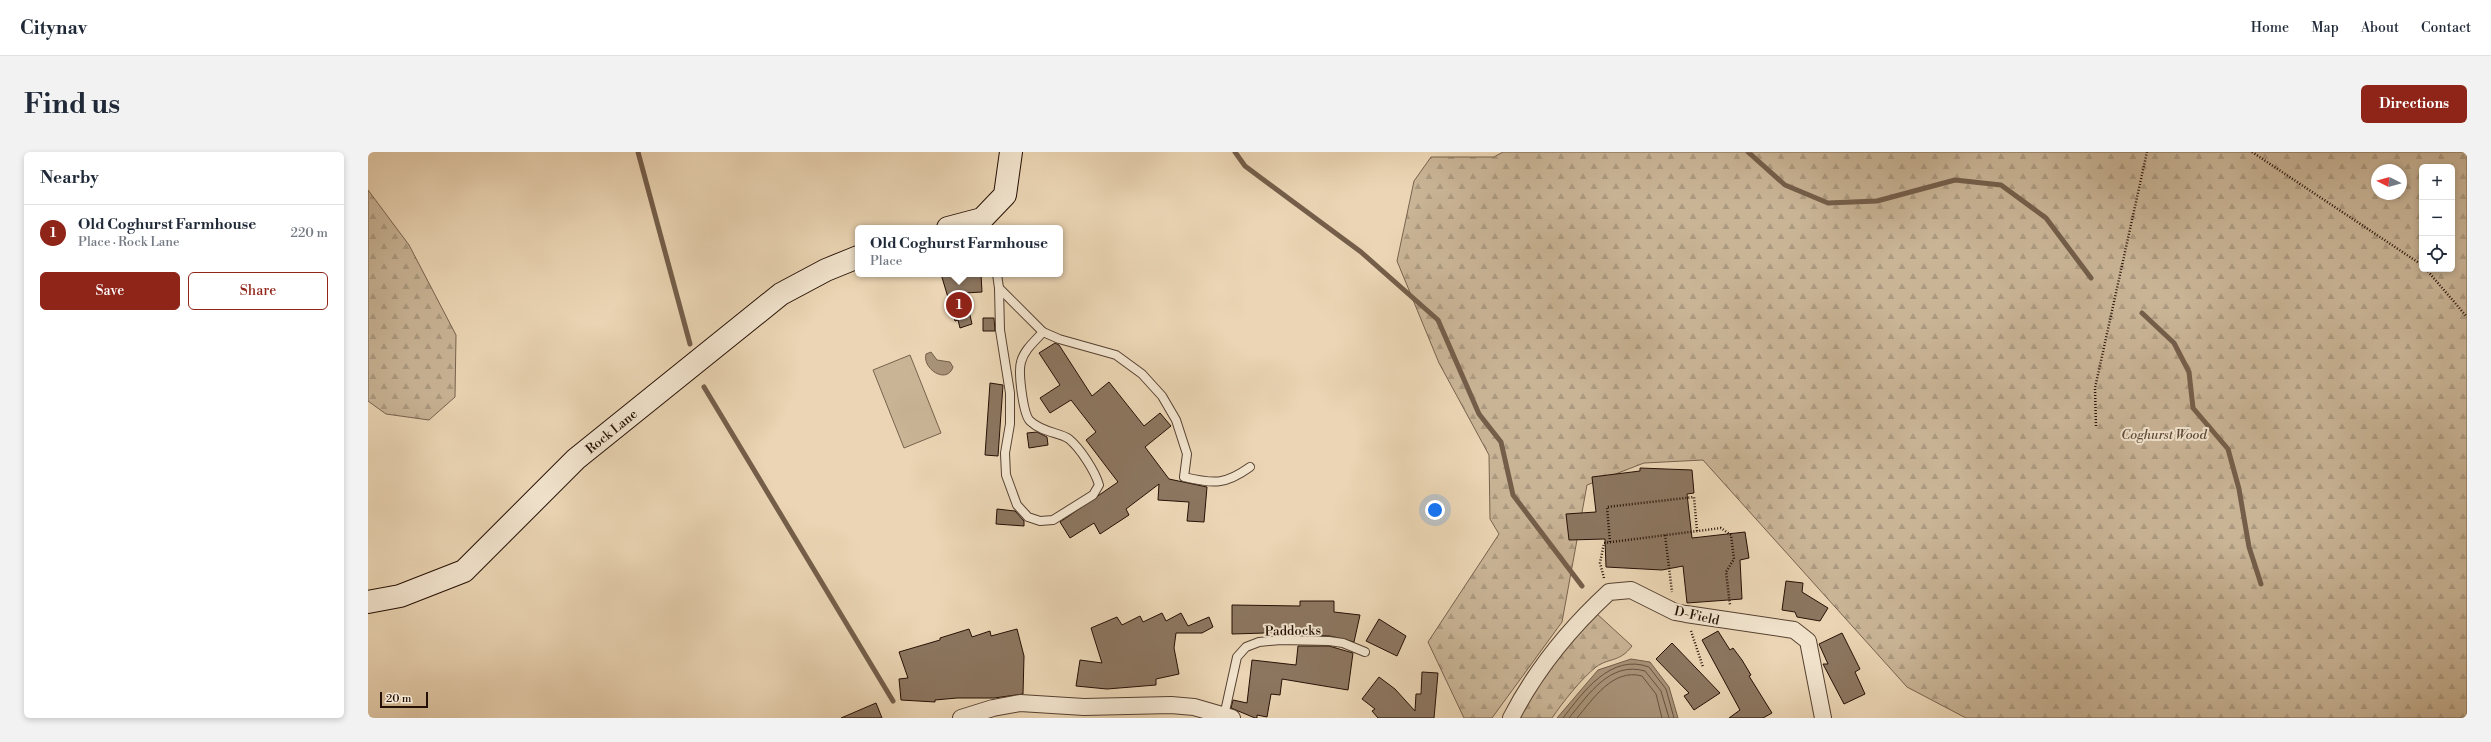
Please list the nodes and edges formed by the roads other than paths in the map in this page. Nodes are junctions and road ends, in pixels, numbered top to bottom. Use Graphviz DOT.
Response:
graph roads {
  1 [pos="1011,152"];
  2 [pos="984,223"];
  3 [pos="970,225"];
  4 [pos="855,258"];
  5 [pos="997,277"];
  6 [pos="999,288"];
  7 [pos="1043,332"];
  8 [pos="1250,467"];
  9 [pos="368,602"];
  10 [pos="1365,652"];
  11 [pos="1228,717"];
  12 [pos="961,718"];
  13 [pos="1511,718"];
  14 [pos="1823,718"];
  1 -- 2 [label="street"];
  2 -- 3 [label="street"];
  4 -- 9 [label="street, Rock Lane"];
  5 -- 6 [label="lane"];
  6 -- 7 [label="lane"];
  6 -- 7 [label="lane"];
  7 -- 8 [label="lane"];
  10 -- 11 [label="lane, Paddocks"];
  11 -- 12 [label="street"];
  13 -- 14 [label="street, D-Field"];
}
